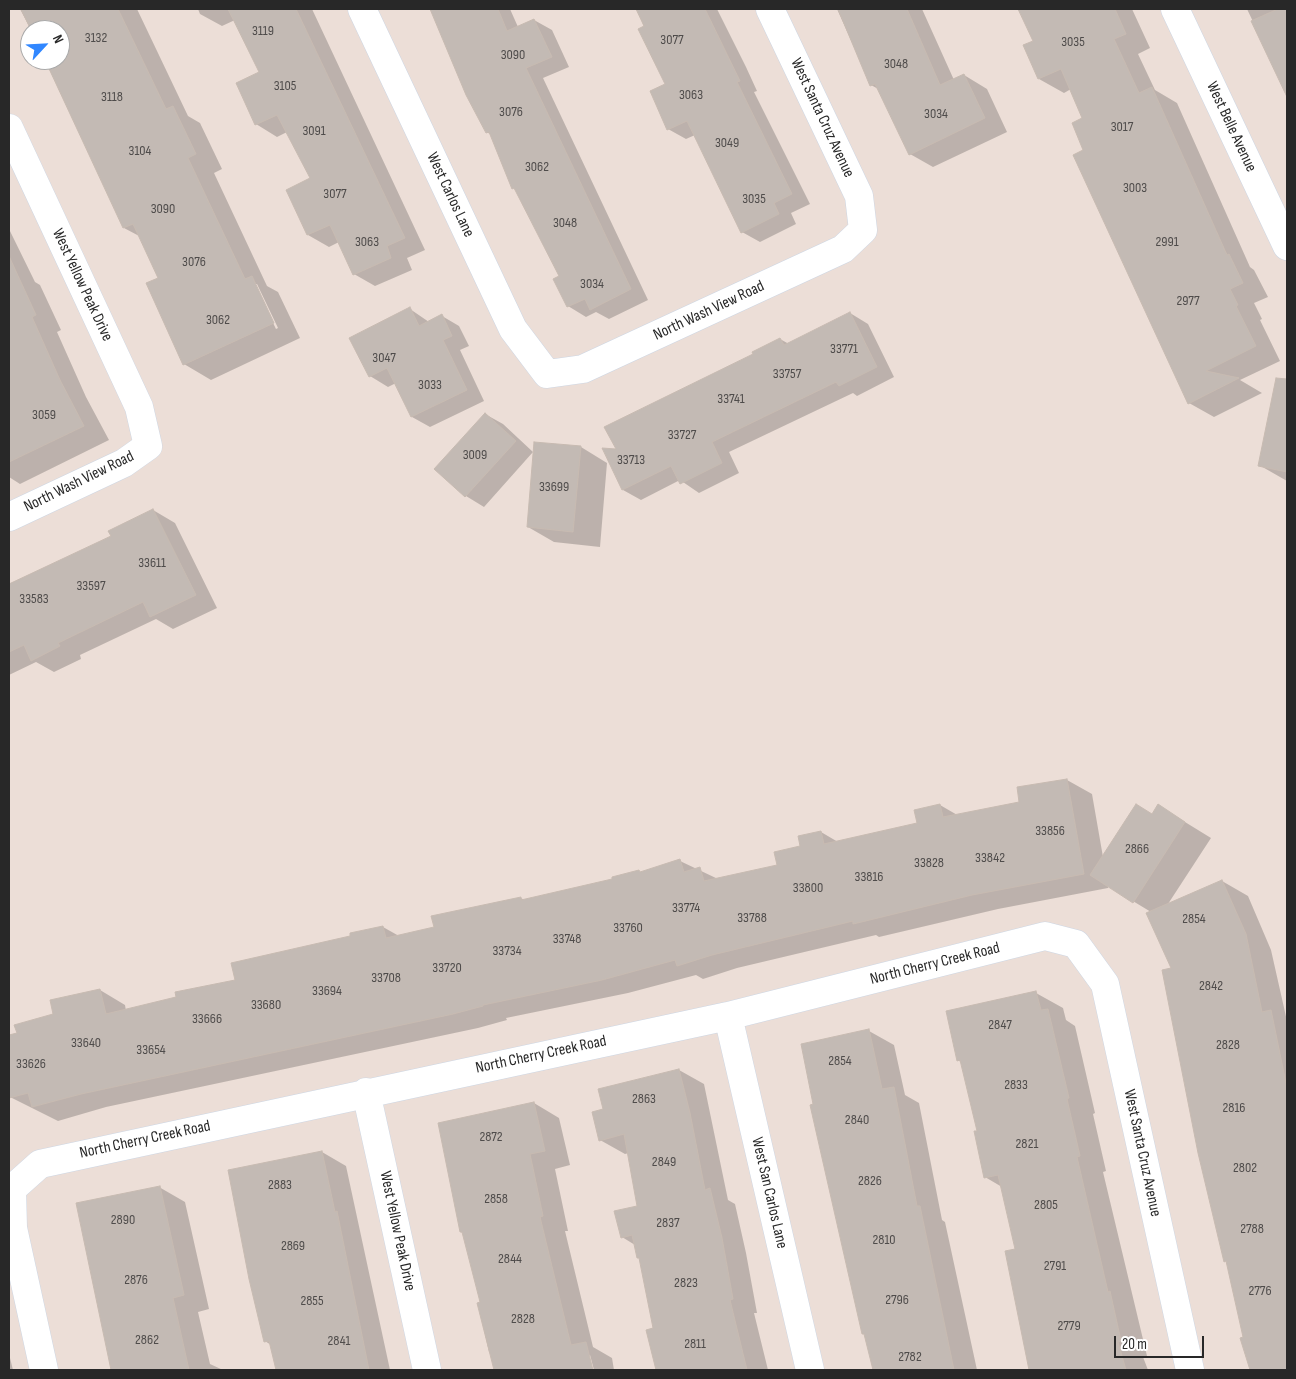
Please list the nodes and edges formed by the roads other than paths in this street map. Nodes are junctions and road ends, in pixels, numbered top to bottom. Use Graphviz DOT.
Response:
graph roads {
  1 [pos="362,9"];
  2 [pos="770,9"];
  3 [pos="1175,9"];
  4 [pos="9,128"];
  5 [pos="863,230"];
  6 [pos="1287,246"];
  7 [pos="547,374"];
  8 [pos="148,446"];
  9 [pos="9,517"];
  10 [pos="1076,944"];
  11 [pos="728,1016"];
  12 [pos="366,1092"];
  13 [pos="44,1370"];
  14 [pos="427,1370"];
  15 [pos="810,1370"];
  16 [pos="1190,1370"];
  1 -- 7 [label="street, West Carlos Lane"];
  2 -- 5 [label="street, West Santa Cruz Avenue"];
  3 -- 6 [label="street, West Belle Avenue"];
  4 -- 8 [label="street, West Yellow Peak Drive"];
  5 -- 7 [label="street, North Wash View Road"];
  8 -- 9 [label="street, North Wash View Road"];
  10 -- 11 [label="street, North Cherry Creek Road"];
  10 -- 16 [label="street, West Santa Cruz Avenue"];
  11 -- 12 [label="street, North Cherry Creek Road"];
  11 -- 15 [label="street, West San Carlos Lane"];
  12 -- 13 [label="street, North Cherry Creek Road"];
  12 -- 14 [label="street, West Yellow Peak Drive"];
}
